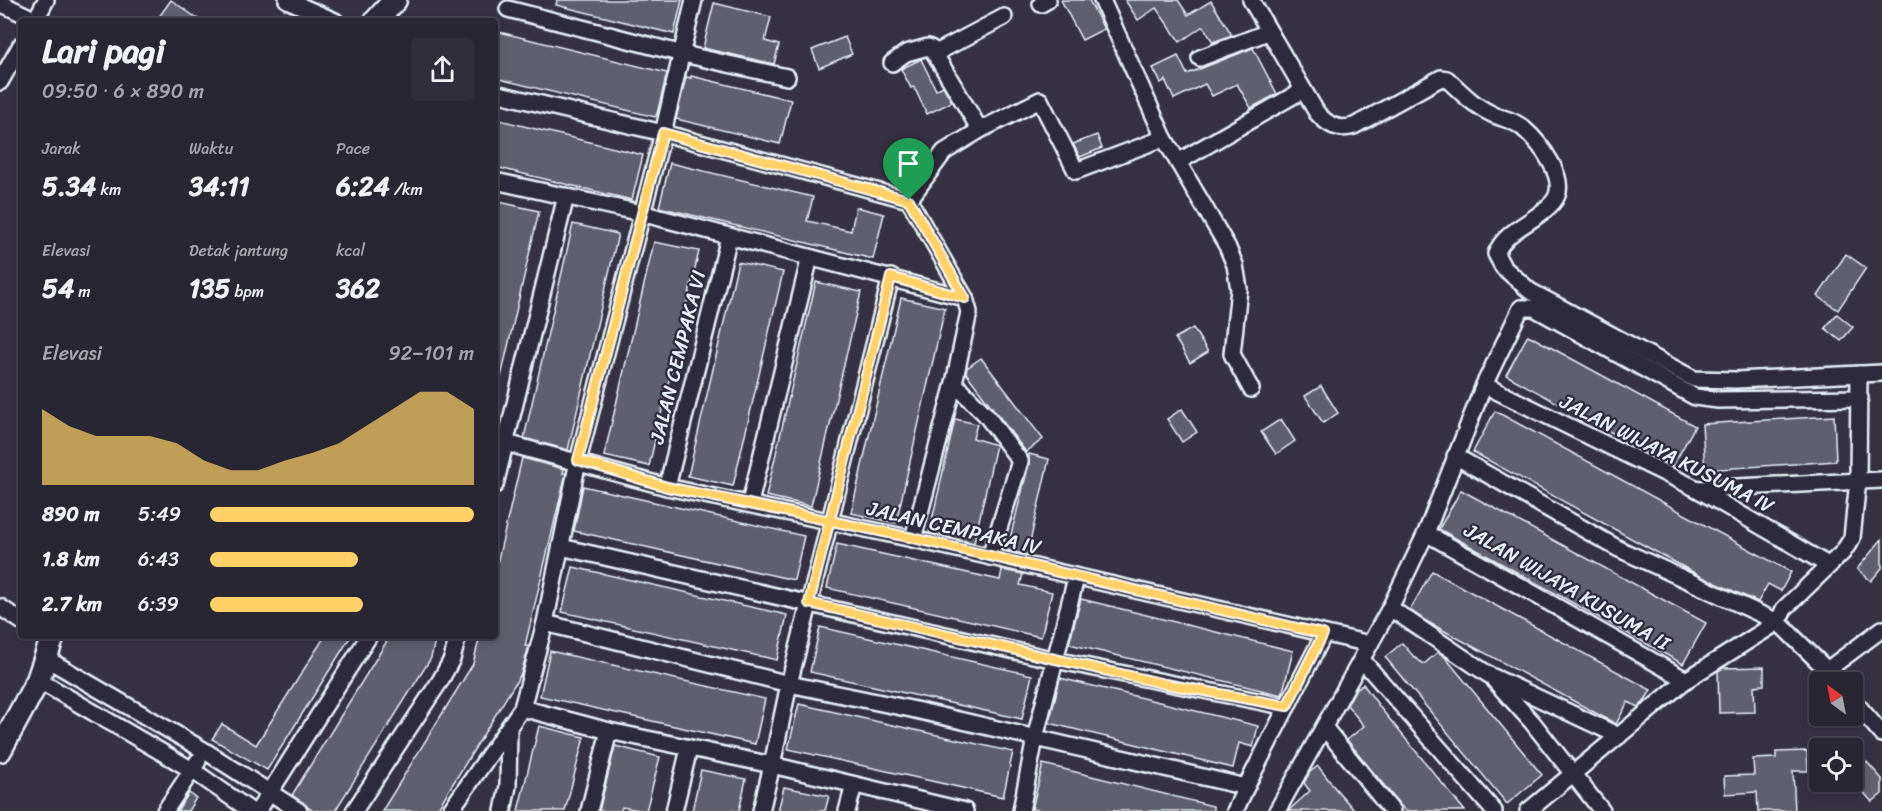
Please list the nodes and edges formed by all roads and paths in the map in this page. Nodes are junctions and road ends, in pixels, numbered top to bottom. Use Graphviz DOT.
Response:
graph roads {
  1 [pos="46,0"];
  2 [pos="287,0"];
  3 [pos="395,0"];
  4 [pos="694,0"];
  5 [pos="1102,0"];
  6 [pos="1251,0"];
  7 [pos="0,3"];
  8 [pos="508,9"];
  9 [pos="1004,17"];
  10 [pos="30,18"];
  11 [pos="37,18"];
  12 [pos="328,18"];
  13 [pos="379,18"];
  14 [pos="1268,32"];
  15 [pos="18,50"];
  16 [pos="936,53"];
  17 [pos="683,54"];
  18 [pos="1200,58"];
  19 [pos="892,63"];
  20 [pos="787,77"];
  21 [pos="0,82"];
  22 [pos="1303,90"];
  23 [pos="498,94"];
  24 [pos="980,129"];
  25 [pos="663,133"];
  26 [pos="1164,138"];
  27 [pos="1178,162"];
  28 [pos="498,182"];
  29 [pos="566,196"];
  30 [pos="909,200"];
  31 [pos="641,213"];
  32 [pos="729,237"];
  33 [pos="810,257"];
  34 [pos="891,277"];
  35 [pos="965,298"];
  36 [pos="1882,373"];
  37 [pos="1859,374"];
  38 [pos="954,383"];
  39 [pos="1484,385"];
  40 [pos="1251,389"];
  41 [pos="1860,398"];
  42 [pos="500,442"];
  43 [pos="1455,456"];
  44 [pos="498,459"];
  45 [pos="578,460"];
  46 [pos="1858,480"];
  47 [pos="1882,480"];
  48 [pos="667,487"];
  49 [pos="1697,489"];
  50 [pos="750,503"];
  51 [pos="831,521"];
  52 [pos="1426,533"];
  53 [pos="913,538"];
  54 [pos="561,547"];
  55 [pos="990,557"];
  56 [pos="1828,565"];
  57 [pos="1076,578"];
  58 [pos="809,603"];
  59 [pos="0,607"];
  60 [pos="1390,608"];
  61 [pos="18,619"];
  62 [pos="1778,622"];
  63 [pos="545,623"];
  64 [pos="1882,629"];
  65 [pos="1323,634"];
  66 [pos="367,639"];
  67 [pos="457,639"];
  68 [pos="49,643"];
  69 [pos="1370,644"];
  70 [pos="1055,660"];
  71 [pos="1362,660"];
  72 [pos="1827,670"];
  73 [pos="1489,675"];
  74 [pos="38,680"];
  75 [pos="1686,680"];
  76 [pos="789,684"];
  77 [pos="1287,706"];
  78 [pos="522,708"];
  79 [pos="1863,712"];
  80 [pos="509,727"];
  81 [pos="1324,727"];
  82 [pos="609,731"];
  83 [pos="1882,734"];
  84 [pos="1619,735"];
  85 [pos="1035,738"];
  86 [pos="688,749"];
  87 [pos="0,750"];
  88 [pos="205,751"];
  89 [pos="772,765"];
  90 [pos="192,770"];
  91 [pos="1572,773"];
  92 [pos="854,785"];
  93 [pos="1246,787"];
  94 [pos="270,793"];
  95 [pos="935,808"];
  96 [pos="165,811"];
  97 [pos="251,811"];
  98 [pos="258,811"];
  99 [pos="298,811"];
  100 [pos="354,811"];
  101 [pos="450,811"];
  102 [pos="503,811"];
  103 [pos="589,811"];
  104 [pos="674,811"];
  105 [pos="761,811"];
  106 [pos="848,811"];
  107 [pos="965,811"];
  108 [pos="1021,811"];
  109 [pos="1235,811"];
  110 [pos="1277,811"];
  111 [pos="1392,811"];
  112 [pos="1494,811"];
  113 [pos="1528,811"];
  114 [pos="1602,811"];
  1 -- 11 [label="street"];
  2 -- 12 [label="street"];
  3 -- 13 [label="street"];
  4 -- 17 [label="street"];
  5 -- 26 [label="street"];
  6 -- 14 [label="street"];
  7 -- 10 [label="street"];
  8 -- 17 [label="street"];
  9 -- 16 [label="street"];
  14 -- 18 [label="street"];
  14 -- 22 [label="street"];
  15 -- 21 [label="street"];
  16 -- 19 [label="street"];
  16 -- 24 [label="street"];
  17 -- 20 [label="street"];
  17 -- 25 [label="street"];
  22 -- 27 [label="street"];
  22 -- 37 [label="street"];
  23 -- 25 [label="street"];
  24 -- 26 [label="street"];
  24 -- 30 [label="street"];
  25 -- 30 [label="street"];
  25 -- 31 [label="street"];
  26 -- 27 [label="street"];
  27 -- 40 [label="street"];
  28 -- 29 [label="street"];
  29 -- 31 [label="street"];
  29 -- 42 [label="street"];
  30 -- 35 [label="street"];
  31 -- 32 [label="street"];
  31 -- 45 [label="street"];
  32 -- 33 [label="street"];
  32 -- 48 [label="street, JALAN CEMPAKA VI"];
  33 -- 34 [label="street"];
  33 -- 50 [label="street"];
  34 -- 35 [label="street"];
  34 -- 51 [label="street"];
  35 -- 38 [label="street"];
  36 -- 37 [label="street"];
  37 -- 41 [label="street"];
  38 -- 53 [label="street"];
  38 -- 55 [label="street"];
  39 -- 41 [label="street"];
  39 -- 43 [label="street"];
  39 -- 49 [label="street, JALAN WIJAYA KUSUMA IV"];
  41 -- 46 [label="street"];
  42 -- 44 [label="street"];
  42 -- 45 [label="street, JALAN CEMPAKA IV"];
  43 -- 52 [label="street"];
  43 -- 62 [label="street"];
  45 -- 48 [label="street, JALAN CEMPAKA IV"];
  45 -- 54 [label="street"];
  46 -- 47 [label="street"];
  46 -- 49 [label="street"];
  46 -- 56 [label="street"];
  48 -- 50 [label="street, JALAN CEMPAKA IV"];
  49 -- 56 [label="street, JALAN WIJAYA KUSUMA IV"];
  50 -- 51 [label="street, JALAN CEMPAKA IV"];
  51 -- 53 [label="street, JALAN CEMPAKA IV"];
  51 -- 58 [label="street"];
  52 -- 60 [label="street"];
  52 -- 75 [label="street, JALAN WIJAYA KUSUMA II"];
  53 -- 55 [label="street, JALAN CEMPAKA IV"];
  54 -- 58 [label="street"];
  54 -- 63 [label="street"];
  55 -- 57 [label="street, JALAN CEMPAKA IV"];
  56 -- 62 [label="street"];
  57 -- 65 [label="street, JALAN CEMPAKA IV"];
  57 -- 70 [label="street"];
  58 -- 70 [label="street"];
  58 -- 76 [label="street"];
  59 -- 61 [label="street"];
  60 -- 69 [label="street"];
  60 -- 73 [label="street"];
  62 -- 72 [label="street"];
  62 -- 75 [label="street"];
  63 -- 76 [label="street"];
  63 -- 78 [label="street"];
  64 -- 72 [label="street"];
  65 -- 69 [label="street, JALAN CEMPAKA IV"];
  65 -- 77 [label="street"];
  66 -- 94 [label="street"];
  67 -- 100 [label="street"];
  68 -- 74 [label="street"];
  68 -- 88 [label="street"];
  69 -- 71 [label="street"];
  70 -- 77 [label="street"];
  70 -- 85 [label="street"];
  71 -- 81 [label="street"];
  71 -- 112 [label="street"];
  73 -- 84 [label="street"];
  73 -- 91 [label="street"];
  74 -- 87 [label="street"];
  74 -- 90 [label="street"];
  75 -- 84 [label="street"];
  76 -- 85 [label="street"];
  76 -- 89 [label="street"];
  77 -- 93 [label="street"];
  78 -- 80 [label="street"];
  78 -- 82 [label="street"];
  79 -- 83 [label="street"];
  80 -- 101 [label="street"];
  80 -- 102 [label="street"];
  81 -- 110 [label="street"];
  81 -- 111 [label="street"];
  82 -- 86 [label="street"];
  82 -- 103 [label="street"];
  84 -- 91 [label="street"];
  85 -- 93 [label="street"];
  85 -- 108 [label="street"];
  86 -- 89 [label="street"];
  86 -- 104 [label="street"];
  88 -- 90 [label="street"];
  88 -- 94 [label="street"];
  89 -- 92 [label="street"];
  89 -- 105 [label="street"];
  90 -- 96 [label="street"];
  90 -- 97 [label="street"];
  91 -- 113 [label="street"];
  91 -- 114 [label="street"];
  92 -- 95 [label="street"];
  92 -- 106 [label="street"];
  93 -- 109 [label="street"];
  94 -- 98 [label="street"];
  94 -- 99 [label="street"];
  95 -- 107 [label="street"];
}
